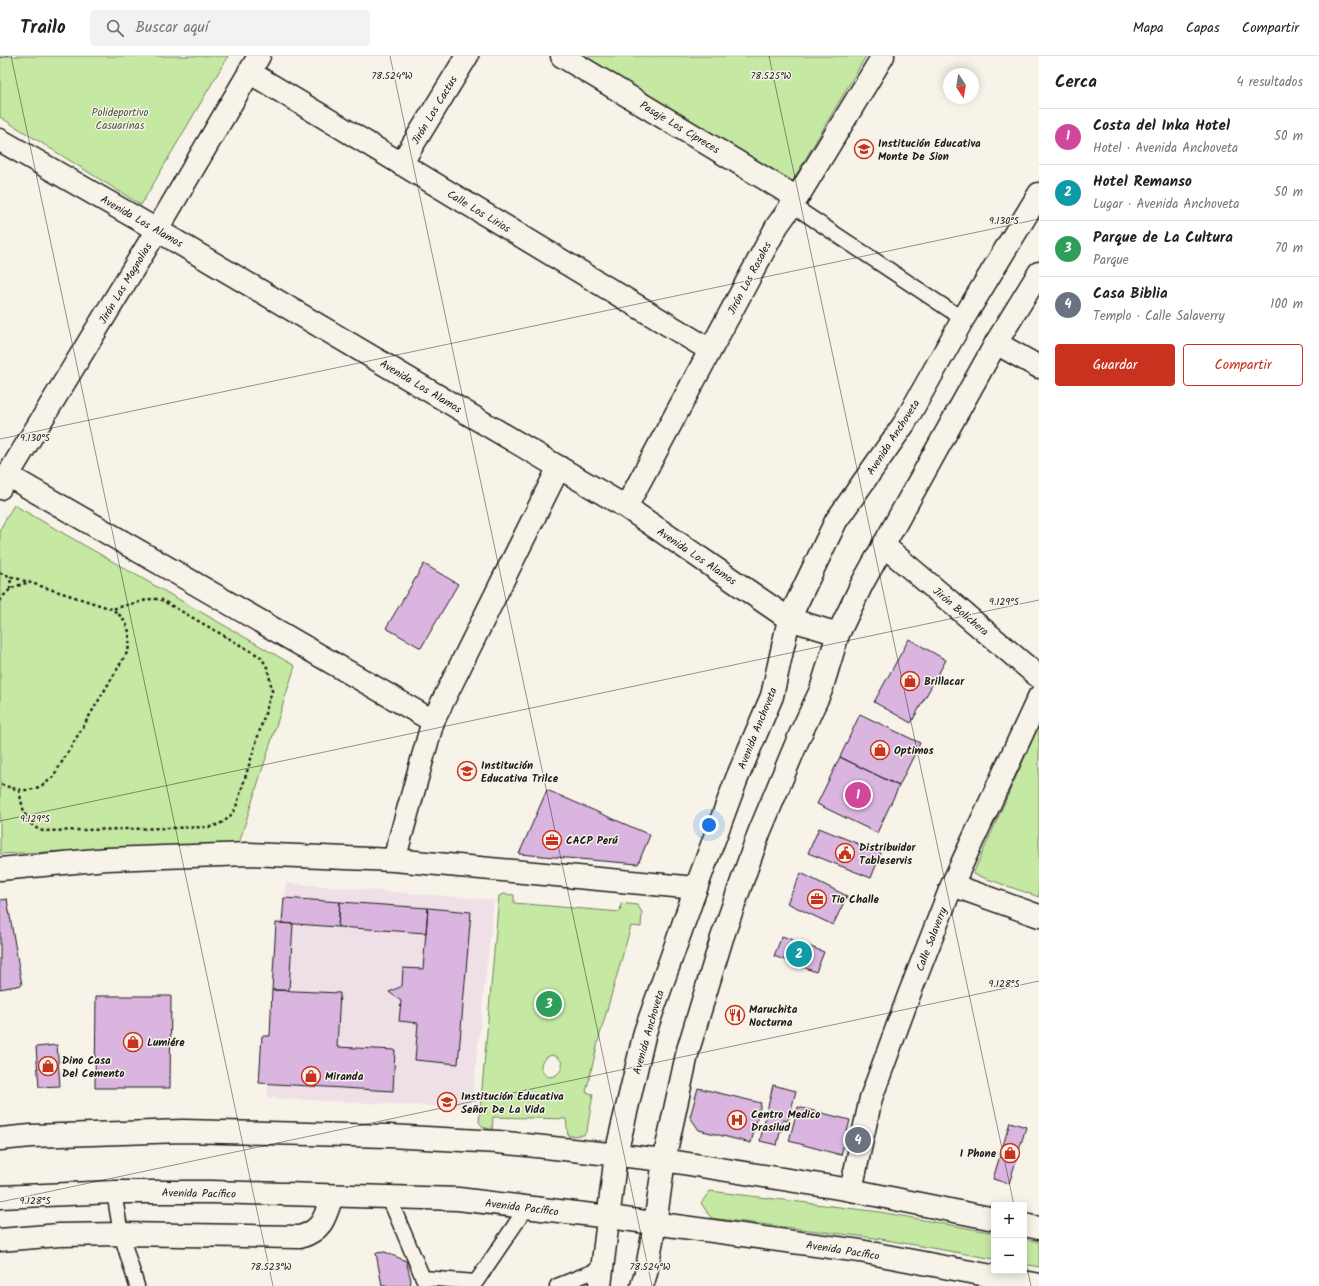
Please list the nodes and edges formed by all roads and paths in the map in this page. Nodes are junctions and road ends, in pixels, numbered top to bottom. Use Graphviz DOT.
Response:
graph roads {
  1 [pos="467,56"];
  2 [pos="562,56"];
  3 [pos="883,56"];
  4 [pos="254,64"];
  5 [pos="0,140"];
  6 [pos="401,164"];
  7 [pos="1039,194"];
  8 [pos="794,201"];
  9 [pos="157,230"];
  10 [pos="1039,273"];
  11 [pos="963,319"];
  12 [pos="996,344"];
  13 [pos="710,350"];
  14 [pos="1039,367"];
  15 [pos="559,467"];
  16 [pos="4,481"];
  17 [pos="626,507"];
  18 [pos="883,545"];
  19 [pos="0,573"];
  20 [pos="11,576"];
  21 [pos="30,582"];
  22 [pos="10,590"];
  23 [pos="0,601"];
  24 [pos="112,608"];
  25 [pos="789,619"];
  26 [pos="838,634"];
  27 [pos="1039,677"];
  28 [pos="1039,697"];
  29 [pos="433,721"];
  30 [pos="0,784"];
  31 [pos="19,790"];
  32 [pos="394,860"];
  33 [pos="0,869"];
  34 [pos="952,885"];
  35 [pos="696,888"];
  36 [pos="1039,916"];
  37 [pos="0,1138"];
  38 [pos="616,1154"];
  39 [pos="664,1160"];
  40 [pos="851,1190"];
  41 [pos="114,1192"];
  42 [pos="332,1196"];
  43 [pos="0,1197"];
  44 [pos="389,1198"];
  45 [pos="527,1207"];
  46 [pos="609,1217"];
  47 [pos="991,1218"];
  48 [pos="655,1224"];
  49 [pos="1027,1226"];
  50 [pos="1039,1228"];
  51 [pos="121,1234"];
  52 [pos="0,1240"];
  53 [pos="601,1277"];
  54 [pos="423,1282"];
  55 [pos="476,1284"];
  56 [pos="1039,1285"];
  57 [pos="137,1286"];
  58 [pos="557,1286"];
  59 [pos="642,1286"];
  1 -- 6 [label="street, Jirón Los Cactus"];
  2 -- 8 [label="street, Pasaje Los Cipreces"];
  3 -- 8 [label="street, Jirón Los Rosales"];
  4 -- 6 [label="street, Calle Los Lirios"];
  4 -- 9 [label="street, Jirón Las Magnolias"];
  5 -- 9 [label="street, Avenida Los Alamos"];
  6 -- 13 [label="street, Calle Los Lirios"];
  7 -- 11 [label="street, Avenida Anchoveta"];
  8 -- 11 [label="lane, Pasaje Los Cipreces"];
  8 -- 13 [label="street, Jirón Los Rosales"];
  9 -- 15 [label="street, Avenida Los Alamos"];
  9 -- 16 [label="street, Jirón Las Magnolias"];
  10 -- 12 [label="street"];
  11 -- 25 [label="street, Avenida Anchoveta"];
  12 -- 14 [label="street"];
  12 -- 18 [label="street"];
  13 -- 17 [label="street, Jirón Los Rosales"];
  15 -- 17 [label="street, Avenida Los Alamos"];
  15 -- 29 [label="street"];
  16 -- 29 [label="street"];
  17 -- 25 [label="street, Avenida Los Alamos"];
  18 -- 26 [label="street"];
  18 -- 27 [label="street, Jirón Bolichera"];
  19 -- 20 [label="path"];
  20 -- 21 [label="path"];
  20 -- 22 [label="path"];
  21 -- 22 [label="path"];
  21 -- 24 [label="path"];
  22 -- 23 [label="path"];
  24 -- 31 [label="path"];
  24 -- 31 [label="path"];
  25 -- 26 [label="street, Avenida Los Alamos"];
  25 -- 35 [label="street, Avenida Anchoveta"];
  26 -- 39 [label="street"];
  28 -- 34 [label="street, Calle Salaverry"];
  29 -- 32 [label="street"];
  30 -- 31 [label="path"];
  32 -- 33 [label="street"];
  32 -- 35 [label="street"];
  34 -- 36 [label="street"];
  34 -- 40 [label="street, Calle Salaverry"];
  35 -- 38 [label="street, Avenida Anchoveta"];
  37 -- 38 [label="street"];
  38 -- 39 [label="street"];
  38 -- 46 [label="street, Avenida Anchoveta"];
  39 -- 40 [label="street"];
  39 -- 48 [label="street"];
  40 -- 47 [label="street"];
  41 -- 42 [label="street, Avenida Pacífico"];
  41 -- 43 [label="street, Avenida Pacífico"];
  41 -- 51 [label="lane"];
  42 -- 44 [label="street, Avenida Pacífico"];
  42 -- 51 [label="street"];
  44 -- 45 [label="street, Avenida Pacífico"];
  44 -- 54 [label="lane"];
  45 -- 46 [label="street, Avenida Pacífico"];
  45 -- 55 [label="lane"];
  46 -- 48 [label="street, Avenida Pacífico"];
  46 -- 53 [label="street, Avenida Anchoveta"];
  48 -- 56 [label="street, Avenida Pacífico"];
  48 -- 59 [label="street"];
  49 -- 50 [label="street"];
  51 -- 52 [label="street"];
  51 -- 57 [label="lane"];
  53 -- 58 [label="lane"];
  54 -- 55 [label="lane"];
}
